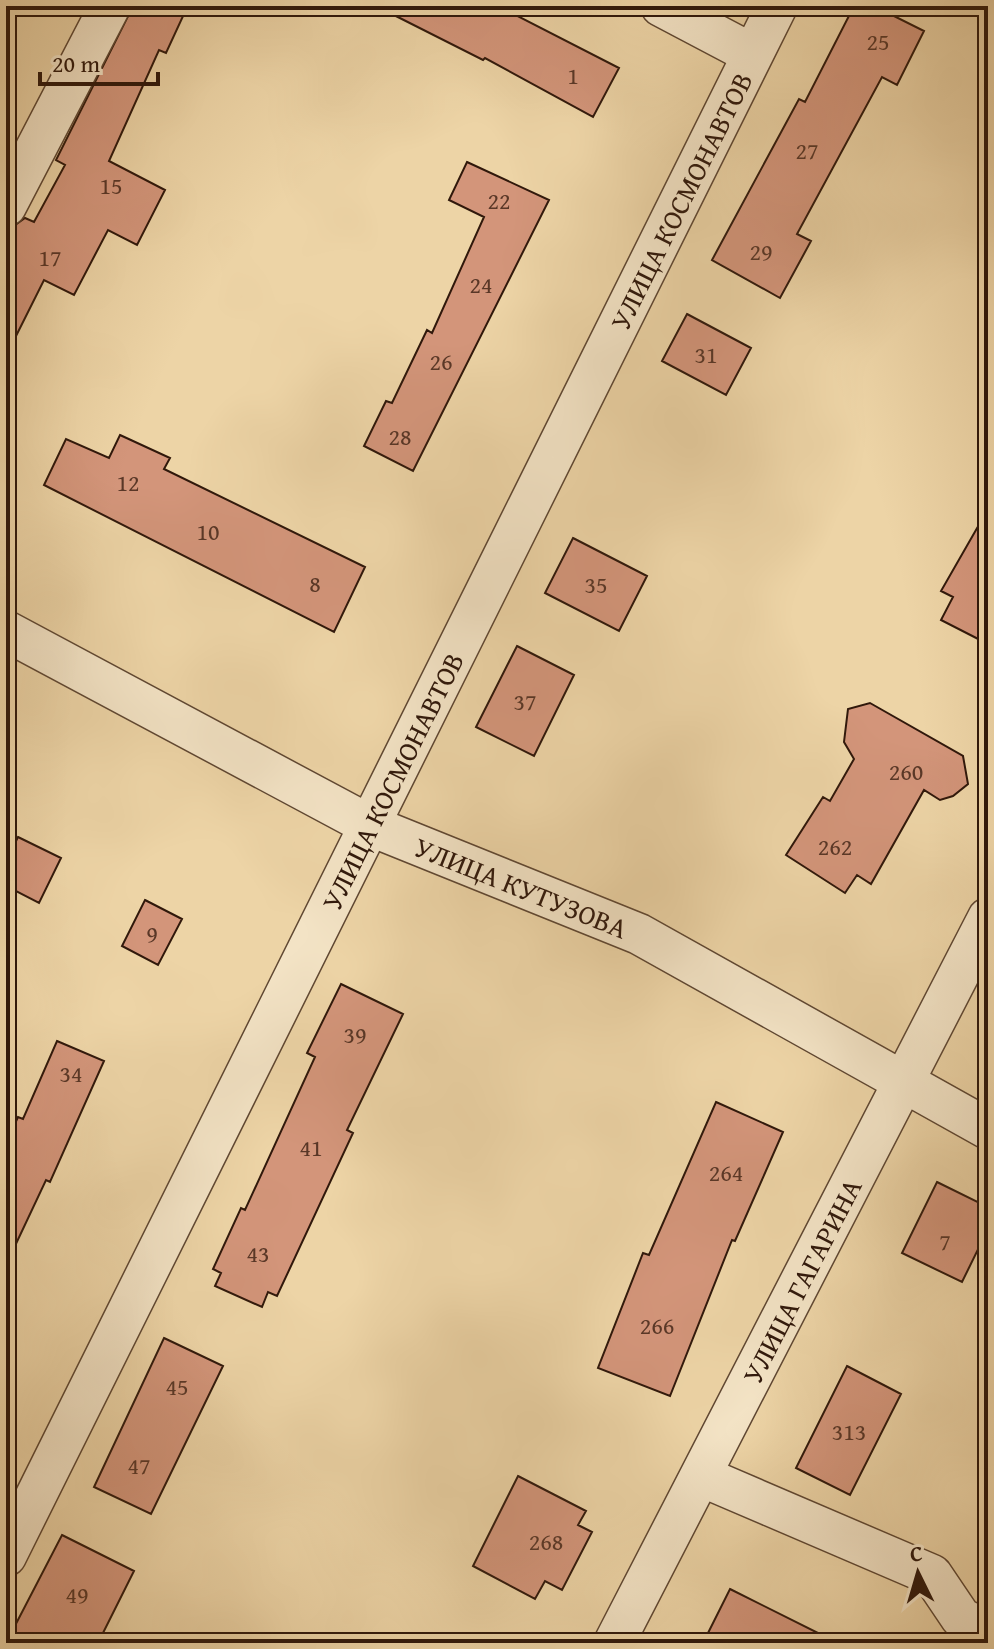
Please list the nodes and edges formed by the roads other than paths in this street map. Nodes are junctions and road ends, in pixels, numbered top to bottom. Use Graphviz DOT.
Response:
graph roads {
  1 [pos="110,6"];
  2 [pos="661,6"];
  3 [pos="777,6"];
  4 [pos="752,54"];
  5 [pos="6,206"];
  6 [pos="6,631"];
  7 [pos="371,826"];
  8 [pos="988,918"];
  9 [pos="904,1079"];
  10 [pos="988,1129"];
  11 [pos="701,1476"];
  12 [pos="6,1556"];
  13 [pos="988,1631"];
  14 [pos="614,1643"];
  1 -- 5 [label="street"];
  2 -- 4 [label="street"];
  3 -- 4 [label="street, УЛИЦА КОСМОНАВТОВ"];
  4 -- 7 [label="street, УЛИЦА КОСМОНАВТОВ"];
  6 -- 7 [label="street, УЛИЦА КУТУЗОВА"];
  7 -- 9 [label="street, УЛИЦА КУТУЗОВА"];
  7 -- 12 [label="street, УЛИЦА КОСМОНАВТОВ"];
  8 -- 9 [label="street, УЛИЦА ГАГАРИНА"];
  9 -- 10 [label="street, УЛИЦА КУТУЗОВА"];
  9 -- 11 [label="street, УЛИЦА ГАГАРИНА"];
  11 -- 13 [label="street"];
  11 -- 14 [label="street, УЛИЦА ГАГАРИНА"];
}
